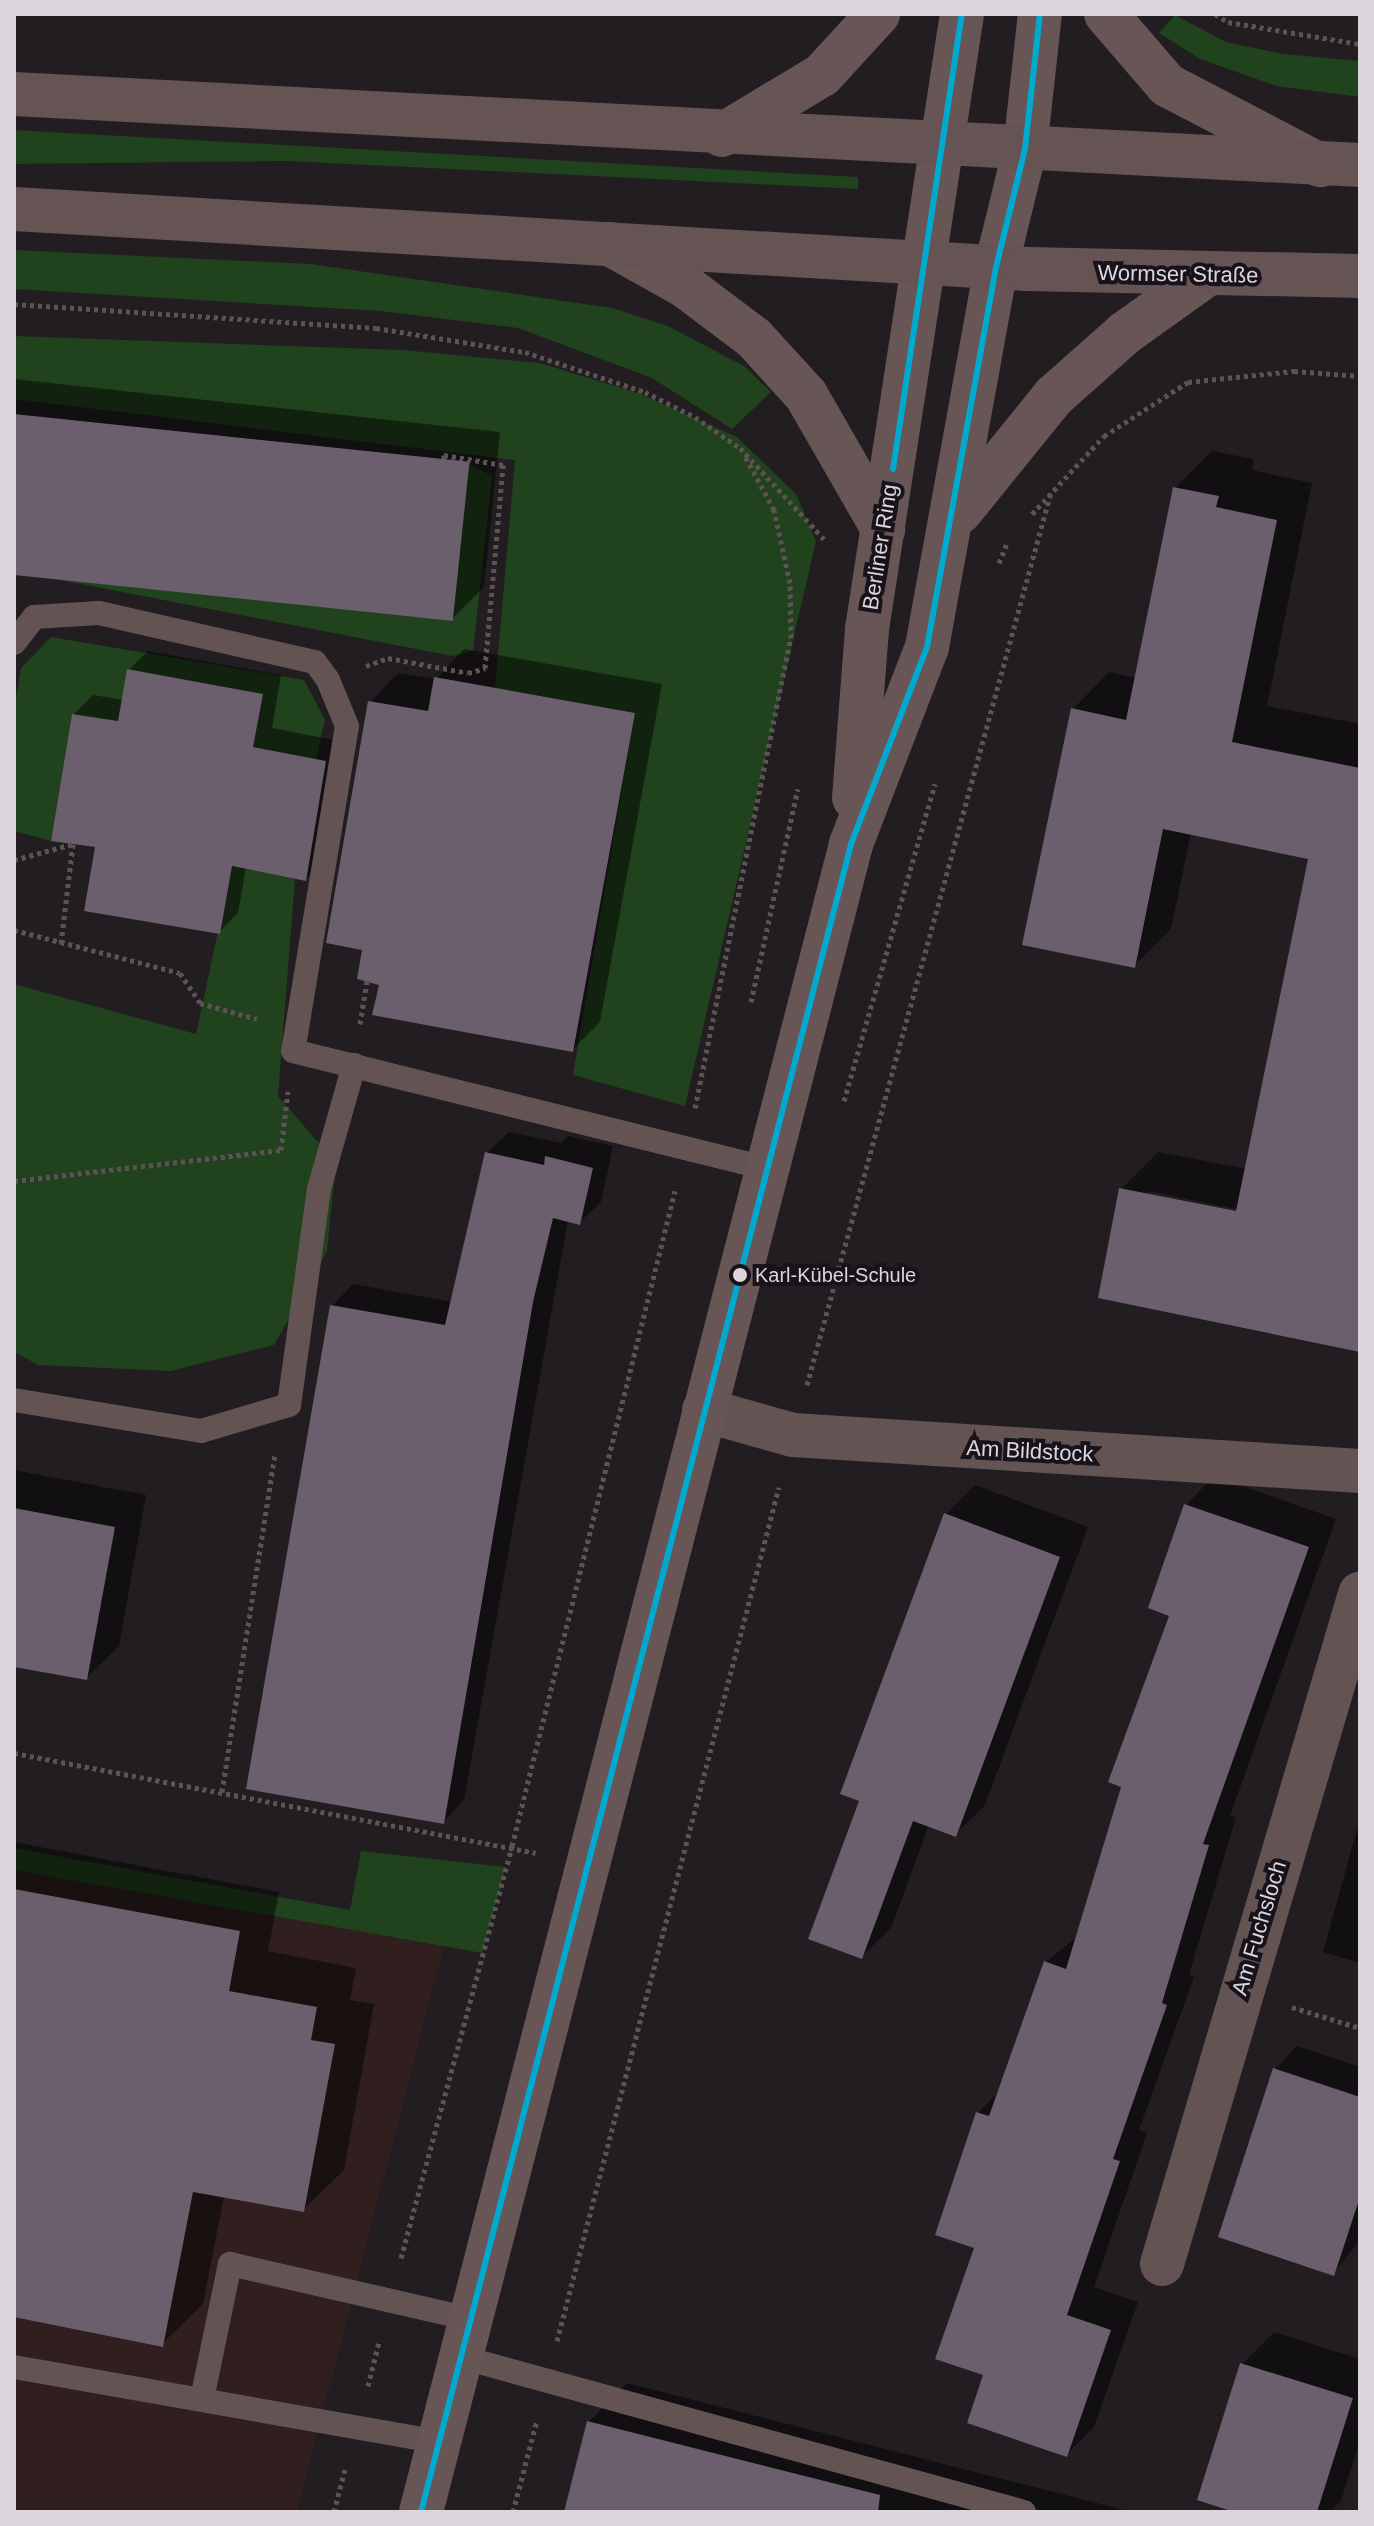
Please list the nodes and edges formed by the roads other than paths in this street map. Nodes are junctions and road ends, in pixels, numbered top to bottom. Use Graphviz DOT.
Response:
graph roads {
  1 [pos="878,14"];
  2 [pos="962,14"];
  3 [pos="1040,14"];
  4 [pos="1106,14"];
  5 [pos="14,94"];
  6 [pos="722,135"];
  7 [pos="938,145"];
  8 [pos="1025,149"];
  9 [pos="1340,165"];
  10 [pos="14,209"];
  11 [pos="610,244"];
  12 [pos="921,261"];
  13 [pos="996,267"];
  14 [pos="1205,276"];
  15 [pos="1360,276"];
  16 [pos="954,521"];
  17 [pos="883,529"];
  18 [pos="14,643"];
  19 [pos="851,844"];
  20 [pos="354,1065"];
  21 [pos="765,1168"];
  22 [pos="14,1400"];
  23 [pos="704,1410"];
  24 [pos="1360,1471"];
  25 [pos="1360,1594"];
  26 [pos="1162,2264"];
  27 [pos="466,2338"];
  28 [pos="14,2367"];
  29 [pos="202,2399"];
  30 [pos="439,2442"];
  31 [pos="421,2512"];
  32 [pos="1024,2512"];
  1 -- 6 [label="street"];
  2 -- 7 [label="street, Berliner Ring"];
  3 -- 8 [label="street, Berliner Ring"];
  4 -- 9 [label="street"];
  5 -- 6 [label="main road"];
  6 -- 7 [label="main road"];
  7 -- 8 [label="main road"];
  7 -- 12 [label="street, Berliner Ring"];
  8 -- 9 [label="main road"];
  8 -- 13 [label="street, Berliner Ring"];
  10 -- 11 [label="main road, Wormser Straße"];
  11 -- 12 [label="main road, Wormser Straße"];
  11 -- 17 [label="street"];
  12 -- 13 [label="main road, Wormser Straße"];
  12 -- 17 [label="street, Berliner Ring"];
  13 -- 14 [label="main road, Wormser Straße"];
  13 -- 16 [label="street, Berliner Ring"];
  14 -- 15 [label="main road, Wormser Straße"];
  14 -- 16 [label="street"];
  16 -- 19 [label="street, Berliner Ring"];
  17 -- 19 [label="street, Berliner Ring"];
  18 -- 20 [label="lane"];
  19 -- 21 [label="street, Berliner Ring"];
  20 -- 21 [label="lane"];
  20 -- 22 [label="lane"];
  21 -- 23 [label="street, Berliner Ring"];
  23 -- 24 [label="street, Am Bildstock"];
  23 -- 27 [label="street, Berliner Ring"];
  25 -- 26 [label="street, Am Fuchsloch"];
  27 -- 29 [label="lane"];
  27 -- 30 [label="street, Berliner Ring"];
  27 -- 32 [label="lane"];
  28 -- 29 [label="lane"];
  29 -- 30 [label="lane"];
  30 -- 31 [label="street, Berliner Ring"];
}
